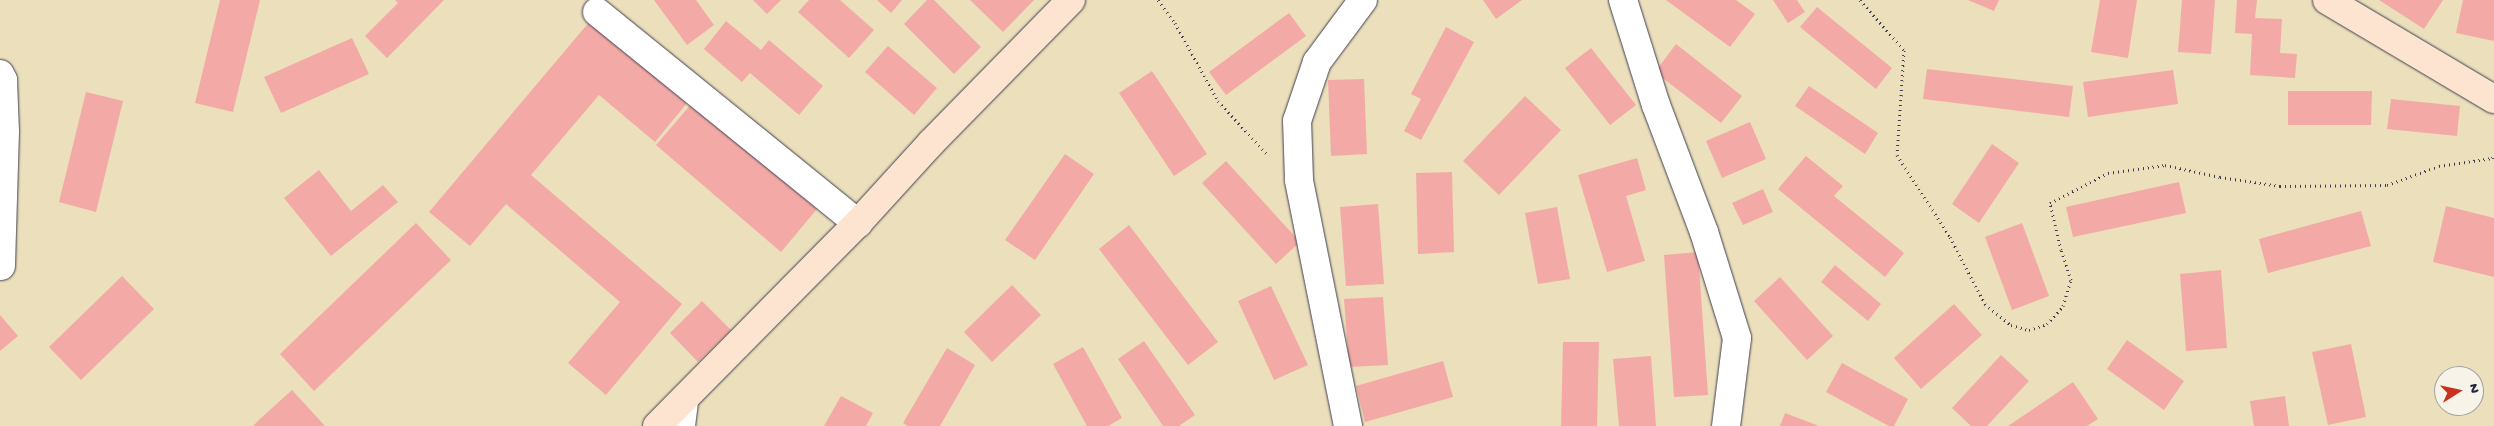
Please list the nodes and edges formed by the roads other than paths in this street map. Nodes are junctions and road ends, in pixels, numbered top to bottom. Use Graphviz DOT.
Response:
graph roads {
  1 [pos="1071,0"];
  2 [pos="1363,0"];
  3 [pos="1623,0"];
  4 [pos="2328,0"];
  5 [pos="597,12"];
  6 [pos="0,74"];
  7 [pos="2494,99"];
  8 [pos="858,223"];
  9 [pos="1,266"];
  10 [pos="683,413"];
  11 [pos="657,426"];
  12 [pos="1348,426"];
  13 [pos="1726,426"];
  1 -- 8 [label="street"];
  2 -- 12 [label="street"];
  3 -- 13 [label="street"];
  4 -- 7 [label="street"];
  5 -- 8 [label="street"];
  6 -- 9 [label="street"];
  8 -- 10 [label="street"];
  10 -- 11 [label="street"];
}
